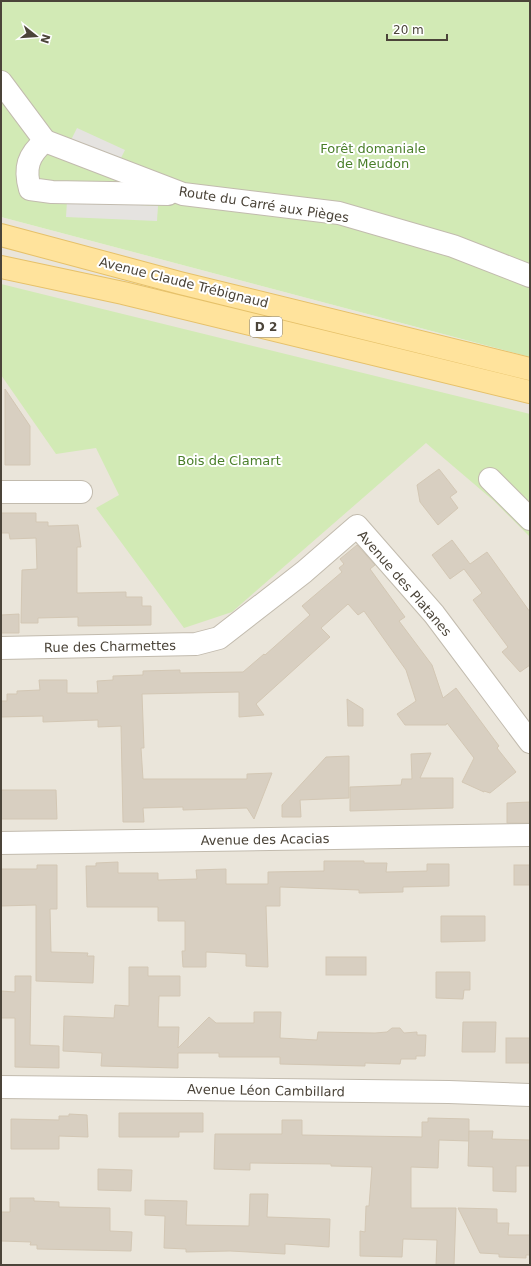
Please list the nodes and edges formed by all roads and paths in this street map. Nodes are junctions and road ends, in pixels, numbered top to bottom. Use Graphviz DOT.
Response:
graph roads {
  1 [pos="1,82"];
  2 [pos="45,141"];
  3 [pos="183,194"];
  4 [pos="1,235"];
  5 [pos="1,267"];
  6 [pos="530,276"];
  7 [pos="530,369"];
  8 [pos="530,392"];
  9 [pos="490,478"];
  10 [pos="1,492"];
  11 [pos="81,492"];
  12 [pos="530,519"];
  13 [pos="218,638"];
  14 [pos="1,648"];
  15 [pos="530,742"];
  16 [pos="530,835"];
  17 [pos="1,843"];
  18 [pos="1,1087"];
  19 [pos="530,1095"];
  1 -- 2 [label="street"];
  2 -- 3 [label="street, Route du Carré aux Pièges"];
  2 -- 3 [label="street"];
  3 -- 6 [label="street, Route du Carré aux Pièges"];
  4 -- 7 [label="main road, Avenue Claude Trébignaud / D 2"];
  5 -- 8 [label="main road, Avenue Claude Trébignaud / D 2"];
  9 -- 12 [label="street"];
  10 -- 11 [label="street"];
  13 -- 14 [label="street, Rue des Charmettes"];
  13 -- 15 [label="street, Avenue des Platanes"];
  16 -- 17 [label="street, Avenue des Acacias"];
  18 -- 19 [label="street, Avenue Léon Cambillard"];
}
